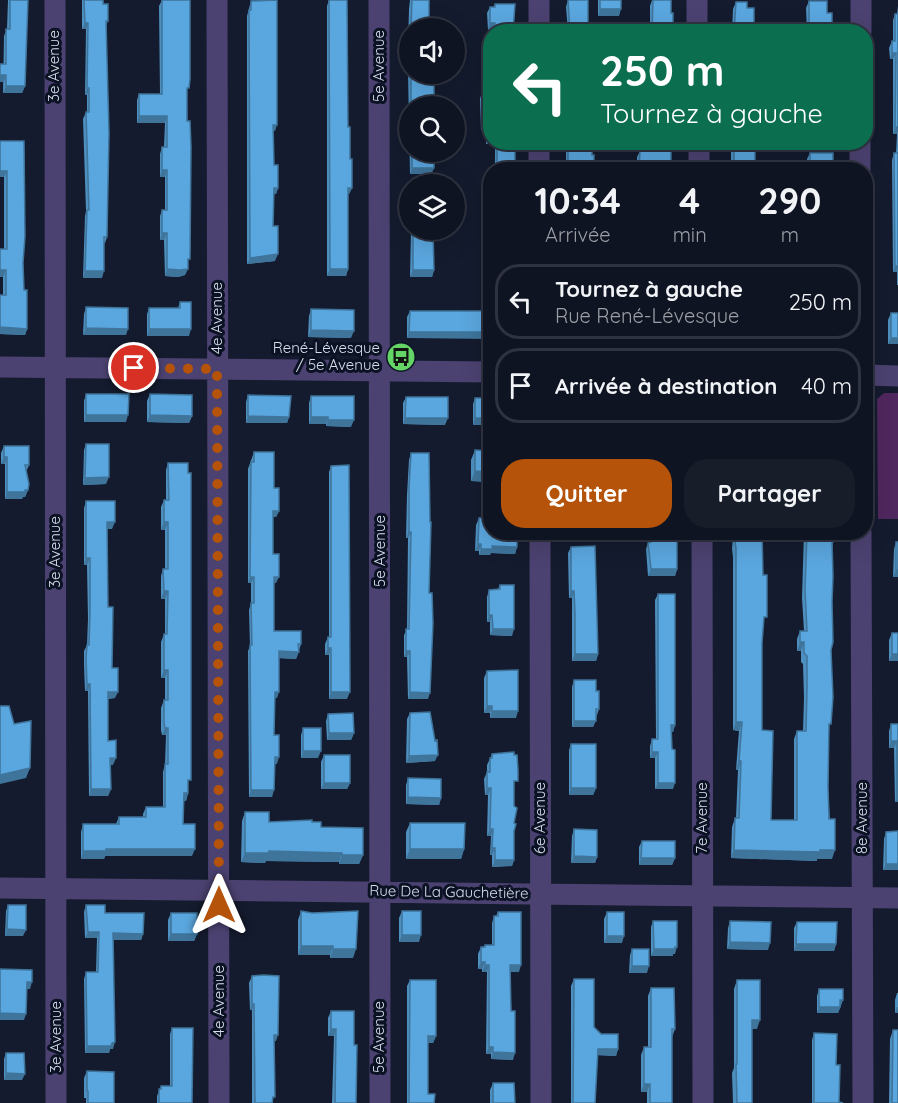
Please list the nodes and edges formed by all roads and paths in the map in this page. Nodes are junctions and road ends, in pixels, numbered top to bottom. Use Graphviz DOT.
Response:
graph roads {
  1 [pos="55,0"];
  2 [pos="218,0"];
  3 [pos="379,0"];
  4 [pos="539,0"];
  5 [pos="697,0"];
  6 [pos="861,0"];
  7 [pos="539,24"];
  8 [pos="697,24"];
  9 [pos="861,24"];
  10 [pos="0,367"];
  11 [pos="54,368"];
  12 [pos="217,369"];
  13 [pos="380,371"];
  14 [pos="483,372"];
  15 [pos="873,375"];
  16 [pos="898,376"];
  17 [pos="540,540"];
  18 [pos="702,540"];
  19 [pos="861,540"];
  20 [pos="0,888"];
  21 [pos="56,889"];
  22 [pos="219,891"];
  23 [pos="379,891"];
  24 [pos="540,893"];
  25 [pos="702,894"];
  26 [pos="862,897"];
  27 [pos="898,898"];
  28 [pos="56,1103"];
  29 [pos="219,1103"];
  30 [pos="380,1103"];
  31 [pos="541,1103"];
  32 [pos="703,1103"];
  33 [pos="863,1103"];
  1 -- 11 [label="street, 3e Avenue"];
  2 -- 12 [label="street, 4e Avenue"];
  3 -- 13 [label="street, 5e Avenue"];
  4 -- 7 [label="street"];
  5 -- 8 [label="street"];
  6 -- 9 [label="street"];
  10 -- 11 [label="street"];
  11 -- 12 [label="street"];
  11 -- 21 [label="street, 3e Avenue"];
  12 -- 13 [label="street"];
  12 -- 22 [label="street, 4e Avenue"];
  13 -- 14 [label="street"];
  13 -- 23 [label="street, 5e Avenue"];
  15 -- 16 [label="street"];
  17 -- 24 [label="street, 6e Avenue"];
  18 -- 25 [label="street, 7e Avenue"];
  19 -- 26 [label="street, 8e Avenue"];
  20 -- 21 [label="street, Rue De La Gauchetière"];
  21 -- 22 [label="street, Rue De La Gauchetière"];
  21 -- 28 [label="street, 3e Avenue"];
  22 -- 23 [label="street, Rue De La Gauchetière"];
  22 -- 29 [label="street, 4e Avenue"];
  23 -- 24 [label="street, Rue De La Gauchetière"];
  23 -- 30 [label="street, 5e Avenue"];
  24 -- 25 [label="street, Rue De La Gauchetière"];
  24 -- 31 [label="street, 6e Avenue"];
  25 -- 26 [label="street, Rue De La Gauchetière"];
  25 -- 32 [label="street, 7e Avenue"];
  26 -- 27 [label="street, Rue De La Gauchetière"];
  26 -- 33 [label="street, 8e Avenue"];
}
